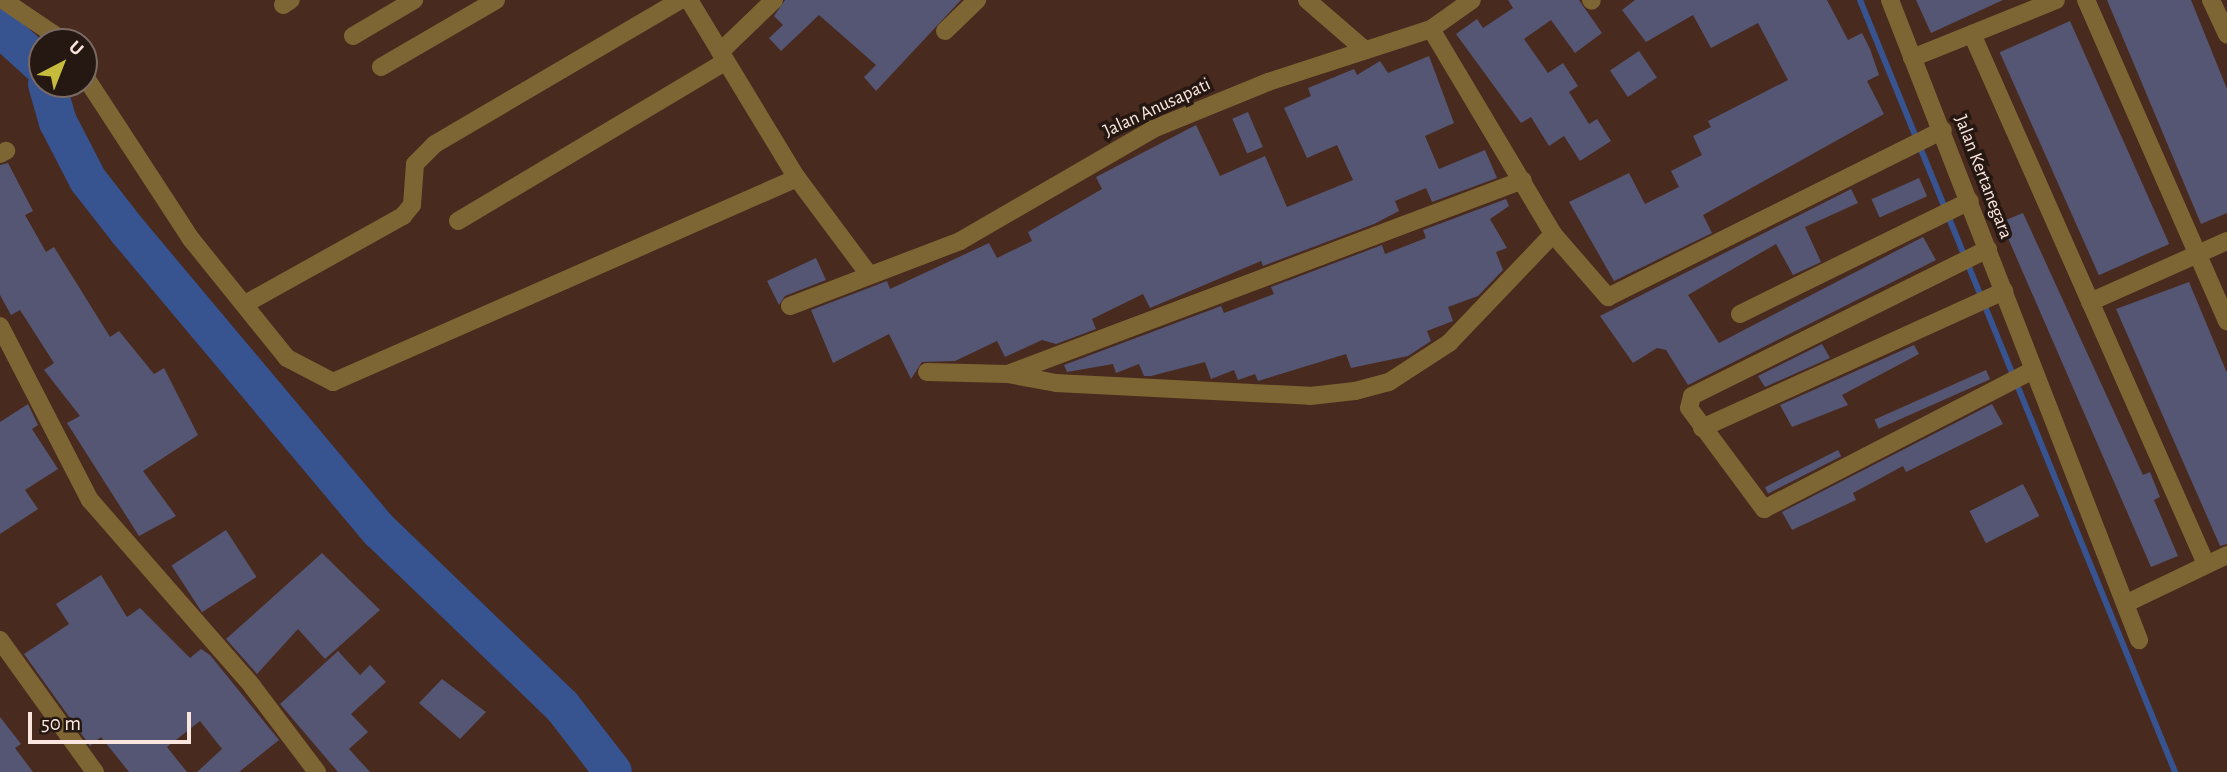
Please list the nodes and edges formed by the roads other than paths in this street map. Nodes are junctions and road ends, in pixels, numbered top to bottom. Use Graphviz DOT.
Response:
graph roads {
  1 [pos="3,0"];
  2 [pos="414,0"];
  3 [pos="496,0"];
  4 [pos="680,0"];
  5 [pos="689,0"];
  6 [pos="774,0"];
  7 [pos="977,0"];
  8 [pos="1307,0"];
  9 [pos="1472,0"];
  10 [pos="1891,0"];
  11 [pos="2056,0"];
  12 [pos="2086,0"];
  13 [pos="2211,0"];
  14 [pos="44,28"];
  15 [pos="1431,29"];
  16 [pos="945,31"];
  17 [pos="1972,34"];
  18 [pos="2227,35"];
  19 [pos="353,36"];
  20 [pos="1365,50"];
  21 [pos="723,57"];
  22 [pos="1912,58"];
  23 [pos="381,67"];
  24 [pos="98,96"];
  25 [pos="1941,131"];
  26 [pos="797,178"];
  27 [pos="1523,180"];
  28 [pos="1964,203"];
  29 [pos="458,221"];
  30 [pos="1553,234"];
  31 [pos="2227,241"];
  32 [pos="1988,249"];
  33 [pos="2197,255"];
  34 [pos="867,272"];
  35 [pos="1998,293"];
  36 [pos="2090,302"];
  37 [pos="245,304"];
  38 [pos="790,306"];
  39 [pos="1740,314"];
  40 [pos="2227,321"];
  41 [pos="0,327"];
  42 [pos="926,372"];
  43 [pos="2028,373"];
  44 [pos="1008,374"];
  45 [pos="1702,428"];
  46 [pos="2227,555"];
  47 [pos="2206,564"];
  48 [pos="2127,603"];
  49 [pos="0,640"];
  50 [pos="2139,640"];
  51 [pos="95,772"];
  52 [pos="317,772"];
  1 -- 14 [label="street"];
  2 -- 19 [label="street"];
  3 -- 23 [label="street"];
  4 -- 37 [label="street"];
  5 -- 21 [label="street"];
  6 -- 21 [label="street"];
  7 -- 16 [label="street"];
  8 -- 20 [label="street"];
  9 -- 15 [label="street, Jalan Anusapati"];
  10 -- 22 [label="street, Jalan Kertanegara"];
  11 -- 17 [label="street"];
  12 -- 33 [label="street"];
  13 -- 18 [label="street"];
  15 -- 20 [label="street, Jalan Anusapati"];
  15 -- 27 [label="street"];
  17 -- 22 [label="street"];
  17 -- 36 [label="street"];
  20 -- 34 [label="street, Jalan Anusapati"];
  21 -- 26 [label="street"];
  21 -- 29 [label="street"];
  22 -- 25 [label="street, Jalan Kertanegara"];
  24 -- 37 [label="street"];
  25 -- 28 [label="street, Jalan Kertanegara"];
  25 -- 30 [label="street"];
  26 -- 34 [label="street"];
  26 -- 37 [label="street"];
  27 -- 30 [label="street"];
  27 -- 44 [label="street"];
  28 -- 32 [label="street, Jalan Kertanegara"];
  28 -- 39 [label="street"];
  30 -- 44 [label="street"];
  31 -- 33 [label="street"];
  32 -- 35 [label="street, Jalan Kertanegara"];
  32 -- 45 [label="street"];
  33 -- 36 [label="street"];
  33 -- 40 [label="street"];
  34 -- 38 [label="street, Jalan Anusapati"];
  35 -- 43 [label="street, Jalan Kertanegara"];
  35 -- 45 [label="street"];
  36 -- 47 [label="street"];
  41 -- 52 [label="street"];
  42 -- 44 [label="street"];
  43 -- 45 [label="street"];
  43 -- 48 [label="street, Jalan Kertanegara"];
  46 -- 47 [label="street"];
  47 -- 48 [label="street"];
  48 -- 50 [label="street, Jalan Kertanegara"];
  49 -- 51 [label="street"];
}
